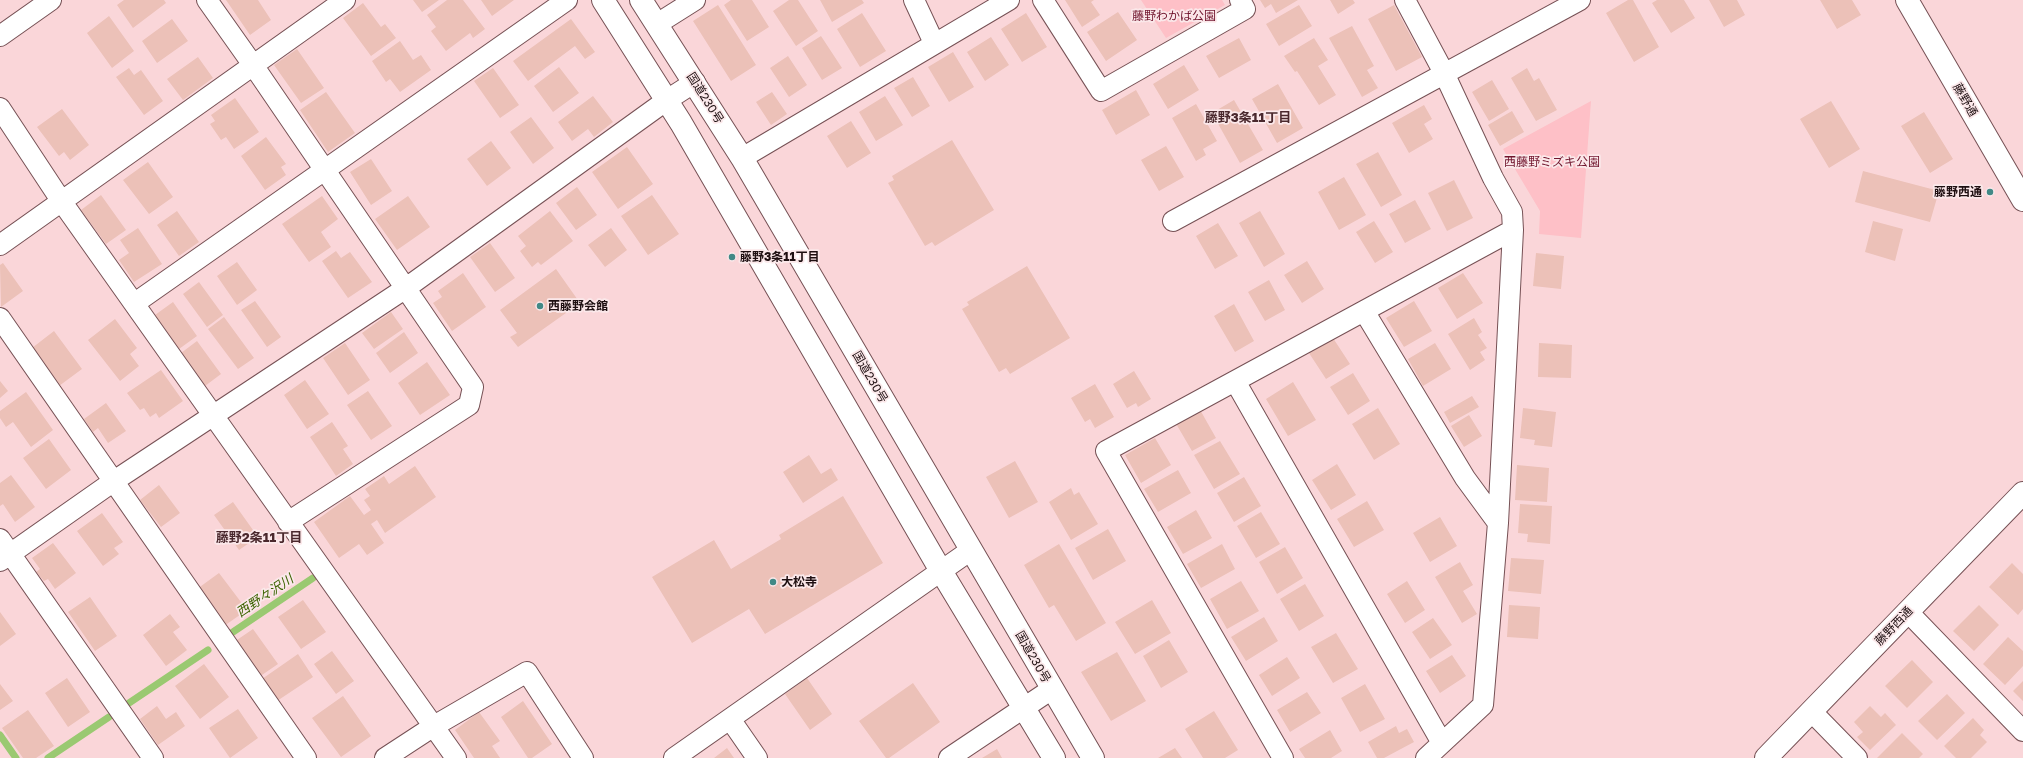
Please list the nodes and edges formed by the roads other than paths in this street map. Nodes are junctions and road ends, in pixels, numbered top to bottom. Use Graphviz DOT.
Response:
graph roads {
  1 [pos="51,0"];
  2 [pos="207,0"];
  3 [pos="345,0"];
  4 [pos="567,0"];
  5 [pos="603,0"];
  6 [pos="641,0"];
  7 [pos="696,0"];
  8 [pos="914,0"];
  9 [pos="1010,0"];
  10 [pos="1044,0"];
  11 [pos="1240,0"];
  12 [pos="1405,0"];
  13 [pos="1580,0"];
  14 [pos="1907,0"];
  15 [pos="657,24"];
  16 [pos="0,36"];
  17 [pos="934,43"];
  18 [pos="253,65"];
  19 [pos="1444,73"];
  20 [pos="695,82"];
  21 [pos="667,100"];
  22 [pos="0,108"];
  23 [pos="742,158"];
  24 [pos="325,170"];
  25 [pos="2023,200"];
  26 [pos="62,202"];
  27 [pos="1173,221"];
  28 [pos="1513,230"];
  29 [pos="0,245"];
  30 [pos="406,288"];
  31 [pos="135,303"];
  32 [pos="1364,311"];
  33 [pos="0,318"];
  34 [pos="1235,381"];
  35 [pos="215,416"];
  36 [pos="114,481"];
  37 [pos="2023,494"];
  38 [pos="288,522"];
  39 [pos="1498,523"];
  40 [pos="971,550"];
  41 [pos="3,551"];
  42 [pos="941,571"];
  43 [pos="1908,612"];
  44 [pos="1052,689"];
  45 [pos="1024,707"];
  46 [pos="1811,711"];
  47 [pos="730,719"];
  48 [pos="434,726"];
  49 [pos="2023,732"];
  50 [pos="1442,742"];
  51 [pos="153,758"];
  52 [pos="306,758"];
  53 [pos="385,758"];
  54 [pos="456,758"];
  55 [pos="583,758"];
  56 [pos="674,758"];
  57 [pos="757,758"];
  58 [pos="949,758"];
  59 [pos="1054,758"];
  60 [pos="1093,758"];
  61 [pos="1283,758"];
  62 [pos="1426,758"];
  63 [pos="1766,758"];
  64 [pos="1857,758"];
  1 -- 16 [label="street"];
  2 -- 18 [label="street"];
  3 -- 18 [label="street"];
  4 -- 24 [label="street"];
  5 -- 21 [label="main road"];
  6 -- 15 [label="main road, 国道230号"];
  7 -- 15 [label="street"];
  8 -- 17 [label="street"];
  9 -- 17 [label="street"];
  10 -- 11 [label="street"];
  12 -- 19 [label="street"];
  13 -- 19 [label="street"];
  14 -- 25 [label="main road, 藤野通"];
  15 -- 20 [label="main road, 国道230号"];
  17 -- 23 [label="street"];
  18 -- 24 [label="street"];
  18 -- 26 [label="street"];
  19 -- 27 [label="street"];
  19 -- 28 [label="street"];
  20 -- 21 [label="street"];
  20 -- 23 [label="main road, 国道230号"];
  21 -- 30 [label="street"];
  21 -- 42 [label="main road"];
  22 -- 26 [label="street"];
  23 -- 40 [label="main road, 国道230号"];
  24 -- 30 [label="street"];
  24 -- 31 [label="street"];
  26 -- 29 [label="street"];
  26 -- 31 [label="street"];
  28 -- 32 [label="street"];
  28 -- 39 [label="street"];
  30 -- 35 [label="street"];
  30 -- 38 [label="street"];
  31 -- 35 [label="street"];
  32 -- 34 [label="street"];
  32 -- 39 [label="street"];
  33 -- 36 [label="street"];
  34 -- 50 [label="street"];
  34 -- 61 [label="street"];
  35 -- 36 [label="street"];
  35 -- 38 [label="street"];
  36 -- 41 [label="street"];
  36 -- 52 [label="street"];
  37 -- 43 [label="main road, 藤野西通"];
  38 -- 48 [label="street"];
  39 -- 50 [label="street"];
  40 -- 42 [label="street"];
  40 -- 44 [label="main road, 国道230号"];
  41 -- 51 [label="street"];
  42 -- 45 [label="main road"];
  42 -- 47 [label="street"];
  43 -- 46 [label="main road, 藤野西通"];
  43 -- 49 [label="street"];
  44 -- 45 [label="street"];
  44 -- 60 [label="main road, 国道230号"];
  45 -- 58 [label="street"];
  45 -- 59 [label="main road"];
  46 -- 63 [label="main road, 藤野西通"];
  46 -- 64 [label="street"];
  47 -- 56 [label="street"];
  47 -- 57 [label="street"];
  48 -- 53 [label="street"];
  48 -- 54 [label="street"];
  48 -- 55 [label="street"];
  50 -- 62 [label="street"];
}
